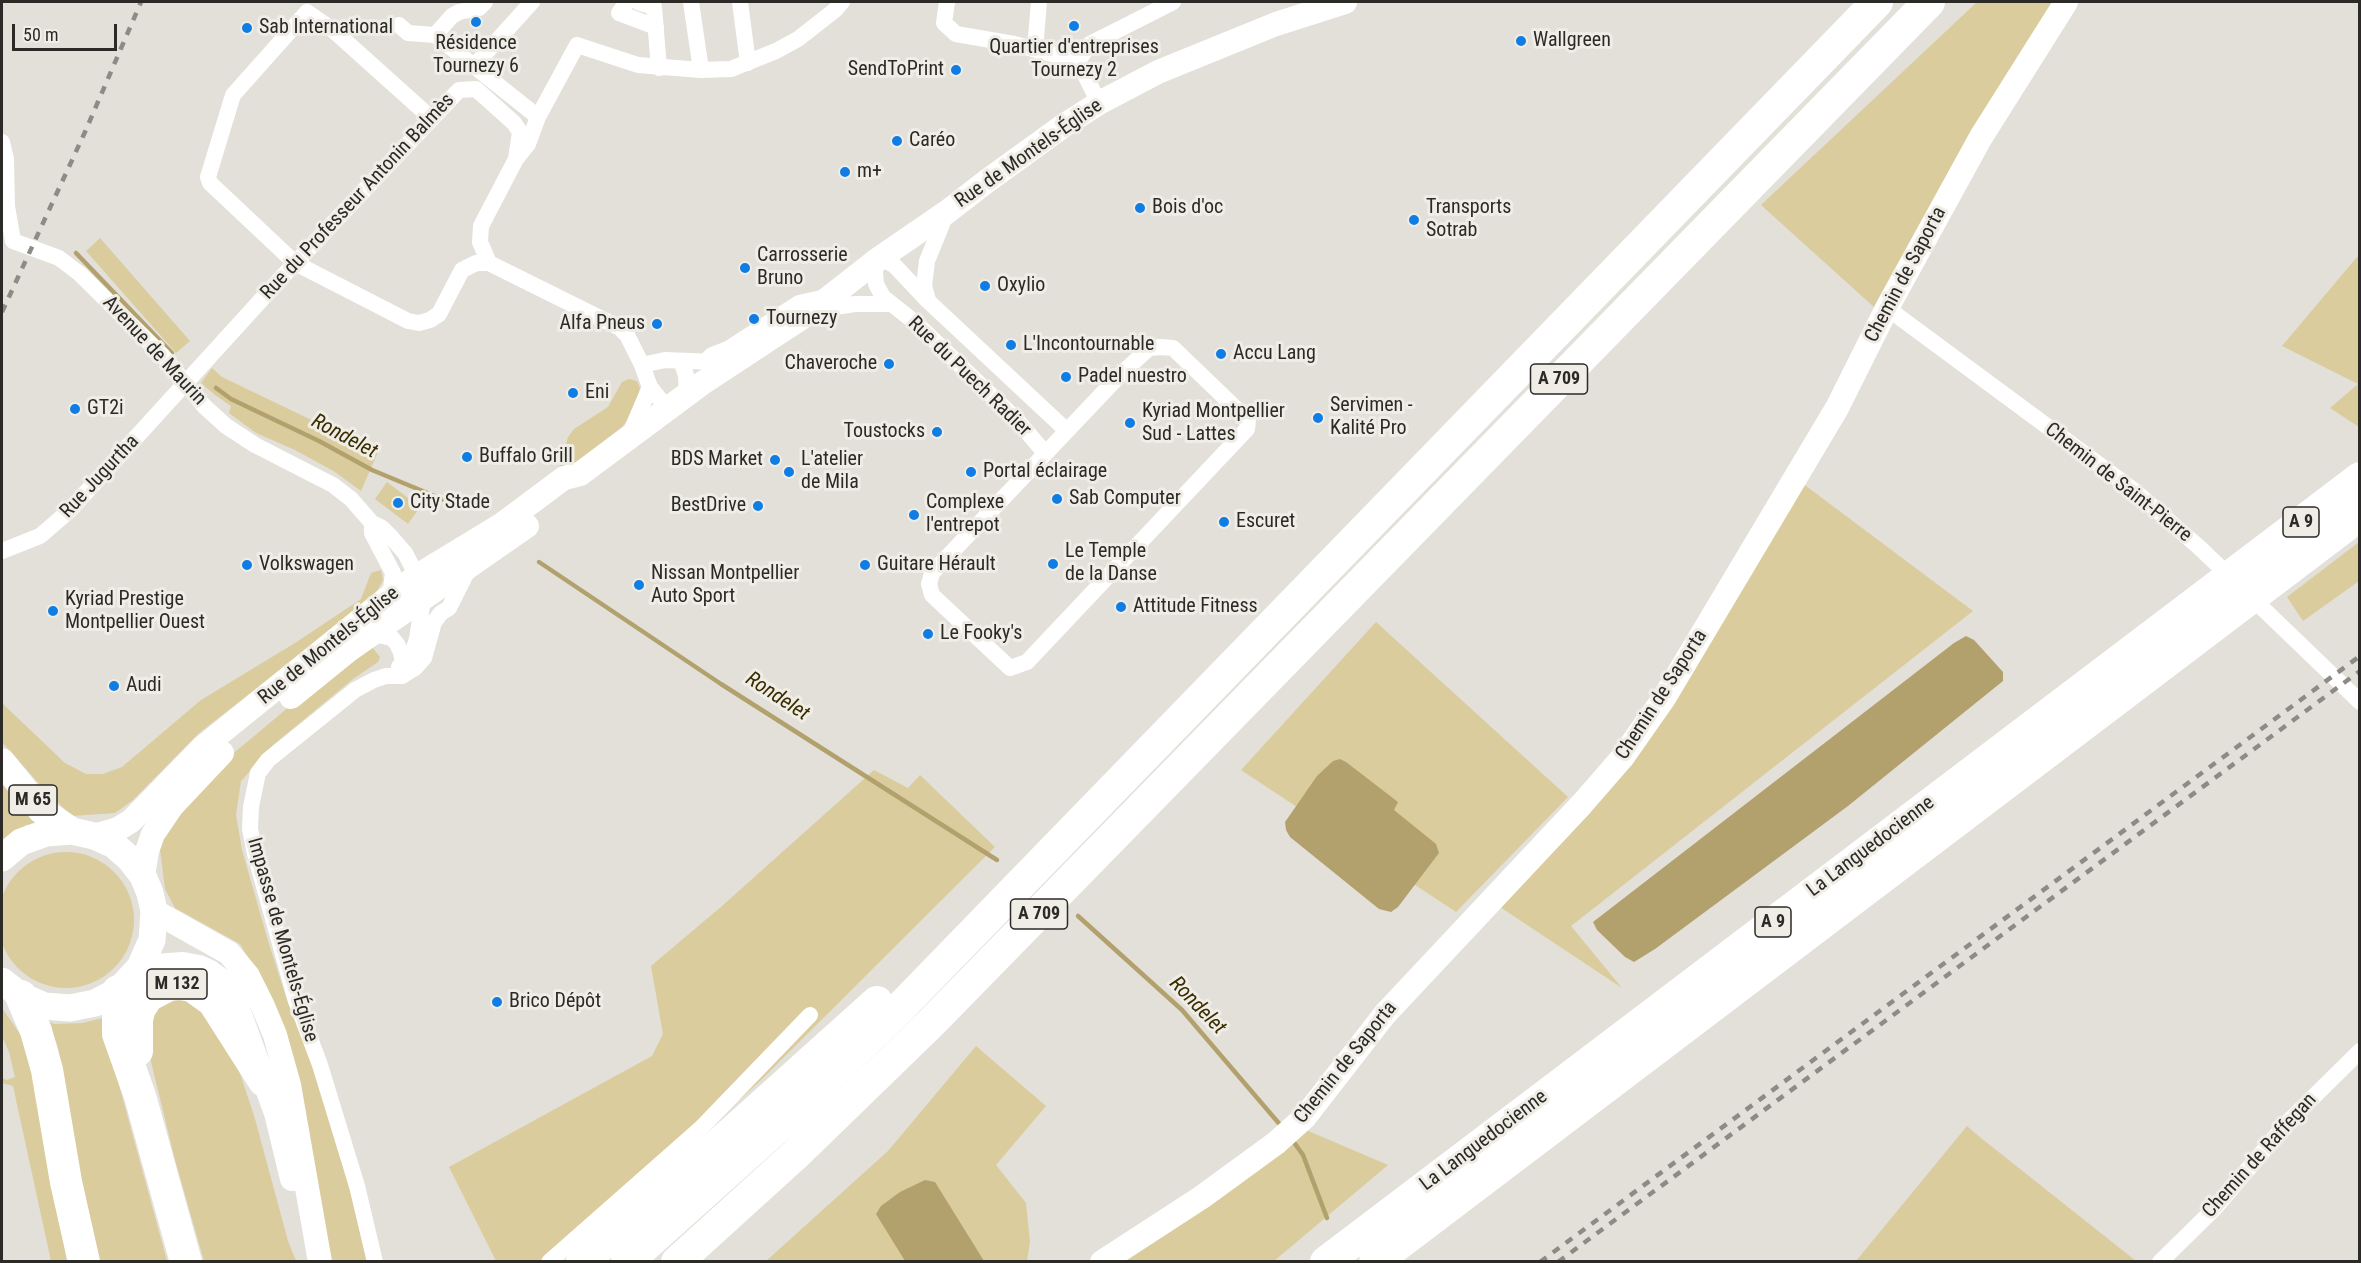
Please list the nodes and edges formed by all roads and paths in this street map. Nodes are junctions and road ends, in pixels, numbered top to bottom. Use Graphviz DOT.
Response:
graph roads {
  1 [pos="485,2"];
  2 [pos="532,2"];
  3 [pos="627,2"];
  4 [pos="638,2"];
  5 [pos="691,2"];
  6 [pos="740,2"];
  7 [pos="842,2"];
  8 [pos="947,2"];
  9 [pos="1039,2"];
  10 [pos="1173,2"];
  11 [pos="1289,2"];
  12 [pos="1877,2"];
  13 [pos="1929,2"];
  14 [pos="2066,2"];
  15 [pos="1330,4"];
  16 [pos="311,7"];
  17 [pos="1276,24"];
  18 [pos="399,25"];
  19 [pos="656,27"];
  20 [pos="435,35"];
  21 [pos="1035,50"];
  22 [pos="1078,61"];
  23 [pos="748,63"];
  24 [pos="474,66"];
  25 [pos="659,68"];
  26 [pos="701,70"];
  27 [pos="1099,103"];
  28 [pos="538,117"];
  29 [pos="431,118"];
  30 [pos="2,142"];
  31 [pos="516,159"];
  32 [pos="946,212"];
  33 [pos="7,242"];
  34 [pos="877,260"];
  35 [pos="296,263"];
  36 [pos="489,263"];
  37 [pos="928,301"];
  38 [pos="821,304"];
  39 [pos="890,304"];
  40 [pos="1887,308"];
  41 [pos="681,361"];
  42 [pos="705,362"];
  43 [pos="735,362"];
  44 [pos="642,365"];
  45 [pos="185,383"];
  46 [pos="650,387"];
  47 [pos="679,401"];
  48 [pos="1066,430"];
  49 [pos="628,439"];
  50 [pos="1045,453"];
  51 [pos="579,474"];
  52 [pos="2360,478"];
  53 [pos="2360,516"];
  54 [pos="372,523"];
  55 [pos="501,525"];
  56 [pos="2,552"];
  57 [pos="469,568"];
  58 [pos="417,576"];
  59 [pos="2241,586"];
  60 [pos="390,596"];
  61 [pos="423,599"];
  62 [pos="373,634"];
  63 [pos="403,664"];
  64 [pos="386,676"];
  65 [pos="2360,702"];
  66 [pos="2,762"];
  67 [pos="83,833"];
  68 [pos="2,858"];
  69 [pos="143,876"];
  70 [pos="1009,897"];
  71 [pos="154,911"];
  72 [pos="140,967"];
  73 [pos="11,989"];
  74 [pos="118,991"];
  75 [pos="810,1015"];
  76 [pos="2360,1051"];
  77 [pos="885,1069"];
  78 [pos="264,1081"];
  79 [pos="140,1096"];
  80 [pos="183,1255"];
  81 [pos="84,1262"];
  82 [pos="312,1262"];
  83 [pos="320,1262"];
  84 [pos="375,1262"];
  85 [pos="549,1262"];
  86 [pos="582,1262"];
  87 [pos="627,1262"];
  88 [pos="677,1262"];
  89 [pos="711,1262"];
  90 [pos="1102,1262"];
  91 [pos="1326,1262"];
  92 [pos="1375,1262"];
  93 [pos="2160,1262"];
  1 -- 20 [label="street"];
  2 -- 24 [label="street"];
  3 -- 19 [label="street"];
  4 -- 19 [label="street"];
  5 -- 26 [label="street"];
  6 -- 23 [label="street"];
  7 -- 23 [label="street"];
  8 -- 21 [label="street"];
  9 -- 21 [label="street"];
  10 -- 22 [label="street"];
  11 -- 17 [label="main road"];
  12 -- 70 [label="highway, A 709"];
  13 -- 77 [label="highway, A 709"];
  14 -- 40 [label="main road, Chemin de Saporta"];
  15 -- 17 [label="main road, Rue de Montels-Église"];
  16 -- 29 [label="street"];
  16 -- 35 [label="street"];
  17 -- 27 [label="main road, Rue de Montels-Église"];
  18 -- 20 [label="street"];
  19 -- 25 [label="street"];
  20 -- 24 [label="street"];
  21 -- 22 [label="street"];
  22 -- 27 [label="street"];
  23 -- 26 [label="street"];
  24 -- 28 [label="street"];
  25 -- 26 [label="street"];
  25 -- 28 [label="street"];
  27 -- 32 [label="main road, Rue de Montels-Église"];
  28 -- 31 [label="street"];
  29 -- 31 [label="street, Rue du Professeur Antonin Balmès"];
  29 -- 35 [label="street, Rue du Professeur Antonin Balmès"];
  30 -- 33 [label="street, Avenue de Maurin"];
  31 -- 36 [label="street"];
  32 -- 34 [label="main road, Rue de Montels-Église"];
  32 -- 37 [label="street, Rue du Puech Radier"];
  33 -- 45 [label="street, Avenue de Maurin"];
  34 -- 37 [label="street, Rue du Puech Radier"];
  34 -- 38 [label="main road, Rue de Montels-Église"];
  34 -- 39 [label="street, Rue du Puech Radier"];
  35 -- 36 [label="street"];
  35 -- 45 [label="street, Rue du Professeur Antonin Balmès"];
  36 -- 44 [label="street"];
  37 -- 48 [label="street, Rue du Puech Radier"];
  38 -- 39 [label="street, Rue du Puech Radier"];
  38 -- 42 [label="street, Rue de Montels-Église"];
  38 -- 43 [label="main road, Rue de Montels-Église"];
  39 -- 50 [label="street, Rue du Puech Radier"];
  40 -- 65 [label="street, Chemin de Saint-Pierre"];
  40 -- 90 [label="main road, Chemin de Saporta"];
  41 -- 42 [label="street"];
  41 -- 44 [label="street"];
  41 -- 47 [label="street"];
  42 -- 43 [label="street"];
  43 -- 47 [label="main road, Rue de Montels-Église"];
  44 -- 46 [label="street"];
  45 -- 54 [label="street, Avenue de Maurin"];
  45 -- 56 [label="street, Rue Jugurtha"];
  46 -- 47 [label="street"];
  46 -- 49 [label="street"];
  47 -- 49 [label="main road, Rue de Montels-Église"];
  48 -- 50 [label="street, Rue du Puech Radier"];
  48 -- 50 [label="street, Rue du Puech Radier"];
  49 -- 51 [label="main road, Rue de Montels-Église"];
  51 -- 55 [label="main road, Rue de Montels-Église"];
  51 -- 57 [label="main road, Rue de Montels-Église"];
  52 -- 59 [label="highway, La Languedocienne / A 9"];
  53 -- 59 [label="highway, La Languedocienne / A 9"];
  54 -- 58 [label="street, Avenue de Maurin"];
  54 -- 60 [label="street, Avenue de Maurin"];
  55 -- 58 [label="main road, Rue de Montels-Église"];
  55 -- 61 [label="main road"];
  57 -- 61 [label="main road, Rue de Montels-Église"];
  57 -- 64 [label="street, Impasse de Montels-Église"];
  58 -- 60 [label="main road, Rue de Montels-Église"];
  58 -- 62 [label="main road"];
  59 -- 91 [label="highway, La Languedocienne / A 9"];
  59 -- 92 [label="highway, La Languedocienne / A 9"];
  60 -- 67 [label="main road, Rue de Montels-Église"];
  61 -- 62 [label="main road, Rue de Montels-Église"];
  61 -- 63 [label="street, Impasse de Montels-Église"];
  62 -- 63 [label="street"];
  62 -- 69 [label="main road, Rue de Montels-Église"];
  63 -- 64 [label="street, Impasse de Montels-Église"];
  64 -- 84 [label="street, Impasse de Montels-Église"];
  66 -- 67 [label="main road, M 65"];
  67 -- 68 [label="main road"];
  67 -- 69 [label="main road"];
  69 -- 71 [label="main road"];
  70 -- 86 [label="highway"];
  70 -- 87 [label="highway, A 709"];
  71 -- 72 [label="main road"];
  71 -- 83 [label="main road, M 132"];
  72 -- 74 [label="main road"];
  72 -- 78 [label="main road, M 132"];
  73 -- 74 [label="main road"];
  73 -- 81 [label="highway"];
  74 -- 79 [label="highway"];
  75 -- 85 [label="street"];
  76 -- 93 [label="street, Chemin de Raffegan"];
  77 -- 88 [label="highway, A 709"];
  77 -- 89 [label="highway"];
  78 -- 79 [label="highway, M 132"];
  78 -- 82 [label="main road, M 132"];
  79 -- 80 [label="highway"];
}
